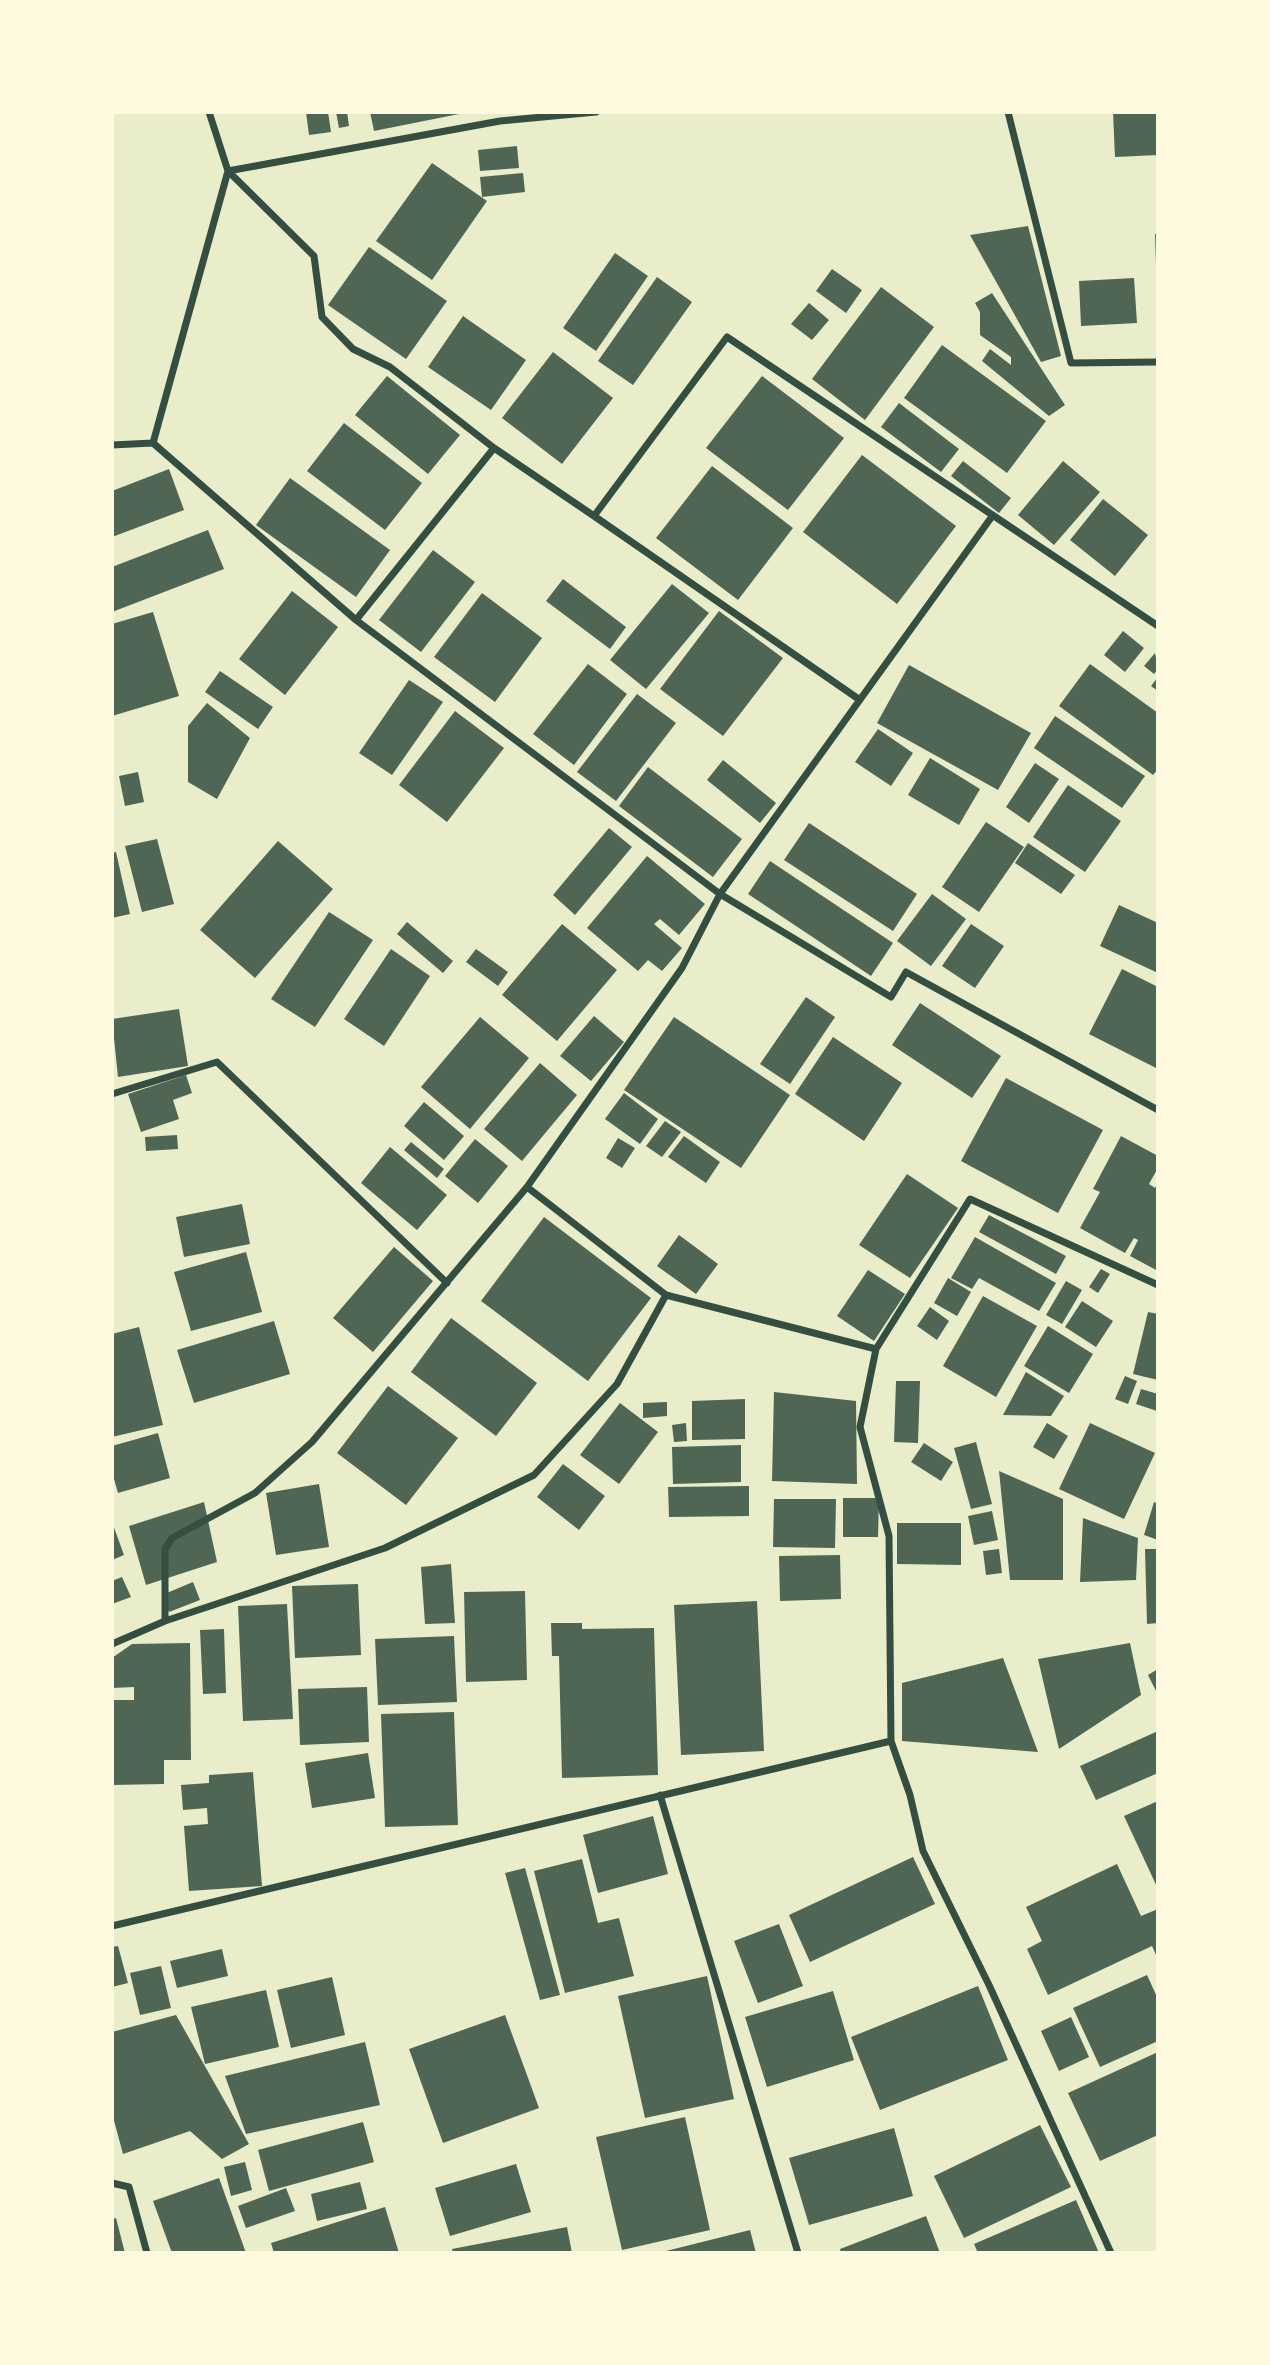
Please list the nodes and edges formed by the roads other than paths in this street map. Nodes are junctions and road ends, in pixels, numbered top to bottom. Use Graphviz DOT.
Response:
graph roads {
  1 [pos="209,112"];
  2 [pos="596,112"];
  3 [pos="1007,112"];
  4 [pos="228,171"];
  5 [pos="1158,362"];
  6 [pos="153,443"];
  7 [pos="112,444"];
  8 [pos="494,448"];
  9 [pos="993,515"];
  10 [pos="594,516"];
  11 [pos="356,620"];
  12 [pos="1158,626"];
  13 [pos="860,700"];
  14 [pos="720,894"];
  15 [pos="112,1094"];
  16 [pos="1158,1110"];
  17 [pos="527,1187"];
  18 [pos="447,1283"];
  19 [pos="1158,1285"];
  20 [pos="666,1295"];
  21 [pos="876,1349"];
  22 [pos="165,1621"];
  23 [pos="112,1644"];
  24 [pos="891,1741"];
  25 [pos="660,1795"];
  26 [pos="112,1926"];
  27 [pos="112,2183"];
  28 [pos="147,2253"];
  29 [pos="798,2253"];
  30 [pos="1111,2253"];
  1 -- 4 [label="street"];
  2 -- 4 [label="street"];
  3 -- 5 [label="street"];
  4 -- 6 [label="street"];
  4 -- 8 [label="street"];
  6 -- 7 [label="street"];
  6 -- 11 [label="street"];
  8 -- 10 [label="street"];
  8 -- 11 [label="street"];
  9 -- 10 [label="street"];
  9 -- 12 [label="street"];
  9 -- 13 [label="street"];
  10 -- 13 [label="street"];
  11 -- 14 [label="street"];
  13 -- 14 [label="street"];
  14 -- 16 [label="street"];
  14 -- 17 [label="street"];
  15 -- 18 [label="street"];
  17 -- 18 [label="street"];
  17 -- 20 [label="street"];
  18 -- 22 [label="street"];
  19 -- 21 [label="street"];
  20 -- 21 [label="street"];
  20 -- 22 [label="street"];
  21 -- 24 [label="street"];
  22 -- 23 [label="street"];
  24 -- 25 [label="street"];
  24 -- 30 [label="street"];
  25 -- 26 [label="street"];
  25 -- 29 [label="street"];
  27 -- 28 [label="street"];
}
